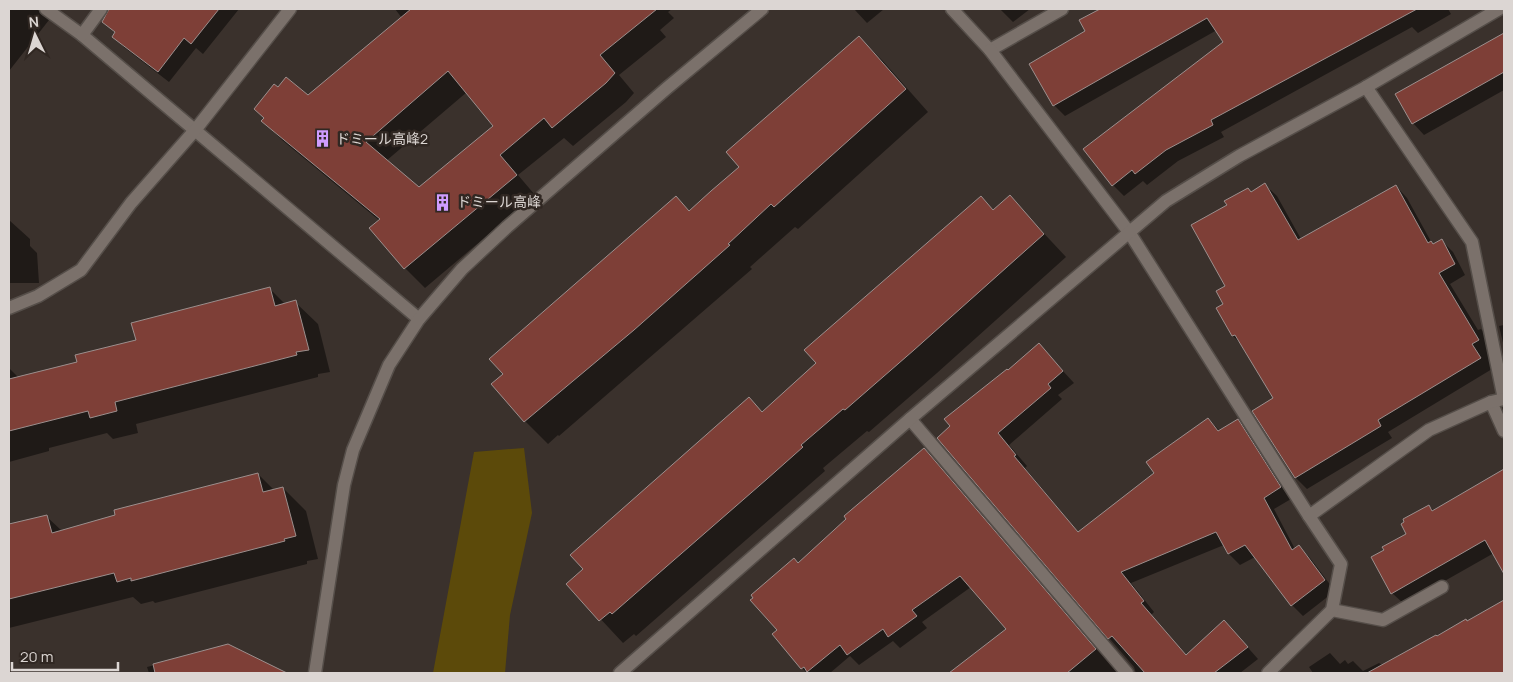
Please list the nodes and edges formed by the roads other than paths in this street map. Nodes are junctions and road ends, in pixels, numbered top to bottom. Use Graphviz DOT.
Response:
graph roads {
  1 [pos="46,9"];
  2 [pos="101,9"];
  3 [pos="290,9"];
  4 [pos="762,9"];
  5 [pos="952,9"];
  6 [pos="1062,9"];
  7 [pos="1493,10"];
  8 [pos="82,35"];
  9 [pos="990,50"];
  10 [pos="1366,87"];
  11 [pos="196,130"];
  12 [pos="1129,232"];
  13 [pos="9,308"];
  14 [pos="419,319"];
  15 [pos="1500,400"];
  16 [pos="910,420"];
  17 [pos="1504,431"];
  18 [pos="1309,516"];
  19 [pos="1442,587"];
  20 [pos="1332,610"];
  21 [pos="627,671"];
  22 [pos="315,673"];
  23 [pos="1128,673"];
  24 [pos="1268,673"];
  1 -- 8 [label="street"];
  2 -- 8 [label="street"];
  3 -- 11 [label="street"];
  4 -- 14 [label="street"];
  5 -- 9 [label="street"];
  6 -- 9 [label="street"];
  7 -- 10 [label="street"];
  8 -- 11 [label="street"];
  9 -- 12 [label="street"];
  10 -- 12 [label="street"];
  10 -- 15 [label="street"];
  11 -- 13 [label="street"];
  11 -- 14 [label="street"];
  12 -- 16 [label="street"];
  12 -- 18 [label="street"];
  14 -- 22 [label="street"];
  15 -- 17 [label="street"];
  15 -- 18 [label="street"];
  16 -- 21 [label="street"];
  16 -- 23 [label="street"];
  18 -- 20 [label="street"];
  19 -- 20 [label="street"];
  20 -- 24 [label="street"];
}
